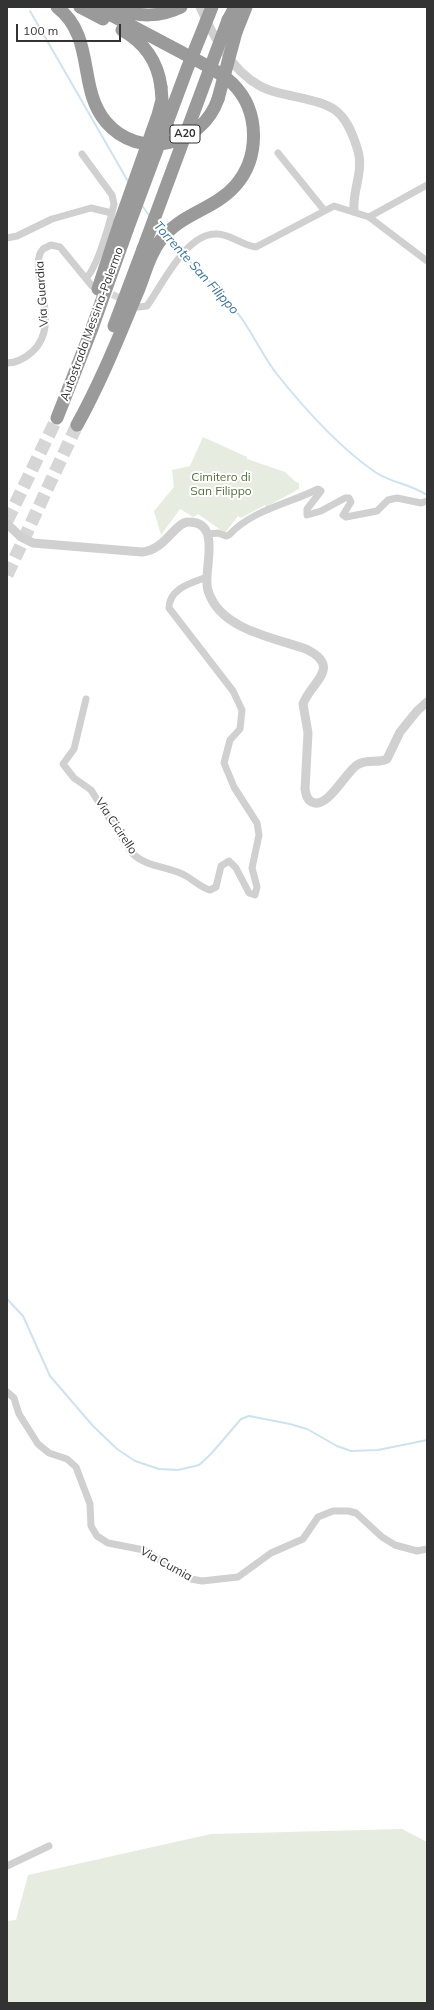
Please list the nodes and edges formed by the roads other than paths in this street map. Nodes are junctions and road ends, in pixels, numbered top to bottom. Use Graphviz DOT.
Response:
graph roads {
  1 [pos="57,7"];
  2 [pos="80,7"];
  3 [pos="96,7"];
  4 [pos="181,7"];
  5 [pos="200,7"];
  6 [pos="212,7"];
  7 [pos="235,7"];
  8 [pos="246,7"];
  9 [pos="119,8"];
  10 [pos="278,153"];
  11 [pos="82,154"];
  12 [pos="427,185"];
  13 [pos="324,210"];
  14 [pos="354,211"];
  15 [pos="369,217"];
  16 [pos="119,222"];
  17 [pos="7,238"];
  18 [pos="148,249"];
  19 [pos="427,261"];
  20 [pos="86,278"];
  21 [pos="92,286"];
  22 [pos="139,307"];
  23 [pos="7,363"];
  24 [pos="57,418"];
  25 [pos="77,425"];
  26 [pos="427,501"];
  27 [pos="7,524"];
  28 [pos="208,534"];
  29 [pos="207,577"];
  30 [pos="86,699"];
  31 [pos="427,702"];
  32 [pos="7,1392"];
  33 [pos="427,1549"];
  34 [pos="49,1846"];
  35 [pos="7,1866"];
  1 -- 8 [label="highway, bridge"];
  2 -- 16 [label="highway, bridge"];
  3 -- 18 [label="highway"];
  4 -- 9 [label="highway"];
  5 -- 14 [label="street"];
  6 -- 16 [label="highway, A20, bridge"];
  7 -- 18 [label="highway, A20, bridge"];
  10 -- 13 [label="street"];
  11 -- 16 [label="street"];
  12 -- 15 [label="street"];
  13 -- 14 [label="street"];
  13 -- 22 [label="street"];
  14 -- 15 [label="street"];
  15 -- 19 [label="street"];
  16 -- 17 [label="street"];
  16 -- 20 [label="street"];
  16 -- 24 [label="highway, Autostrada Messina-Palermo"];
  18 -- 25 [label="highway, Autostrada Messina-Palermo / A20"];
  20 -- 21 [label="street, Via Guardia"];
  20 -- 23 [label="street, Via Guardia"];
  26 -- 28 [label="street"];
  27 -- 28 [label="street"];
  28 -- 29 [label="street"];
  29 -- 30 [label="street, Via Cicirello"];
  29 -- 31 [label="street"];
  32 -- 33 [label="street, Via Cumia"];
  34 -- 35 [label="street"];
}
